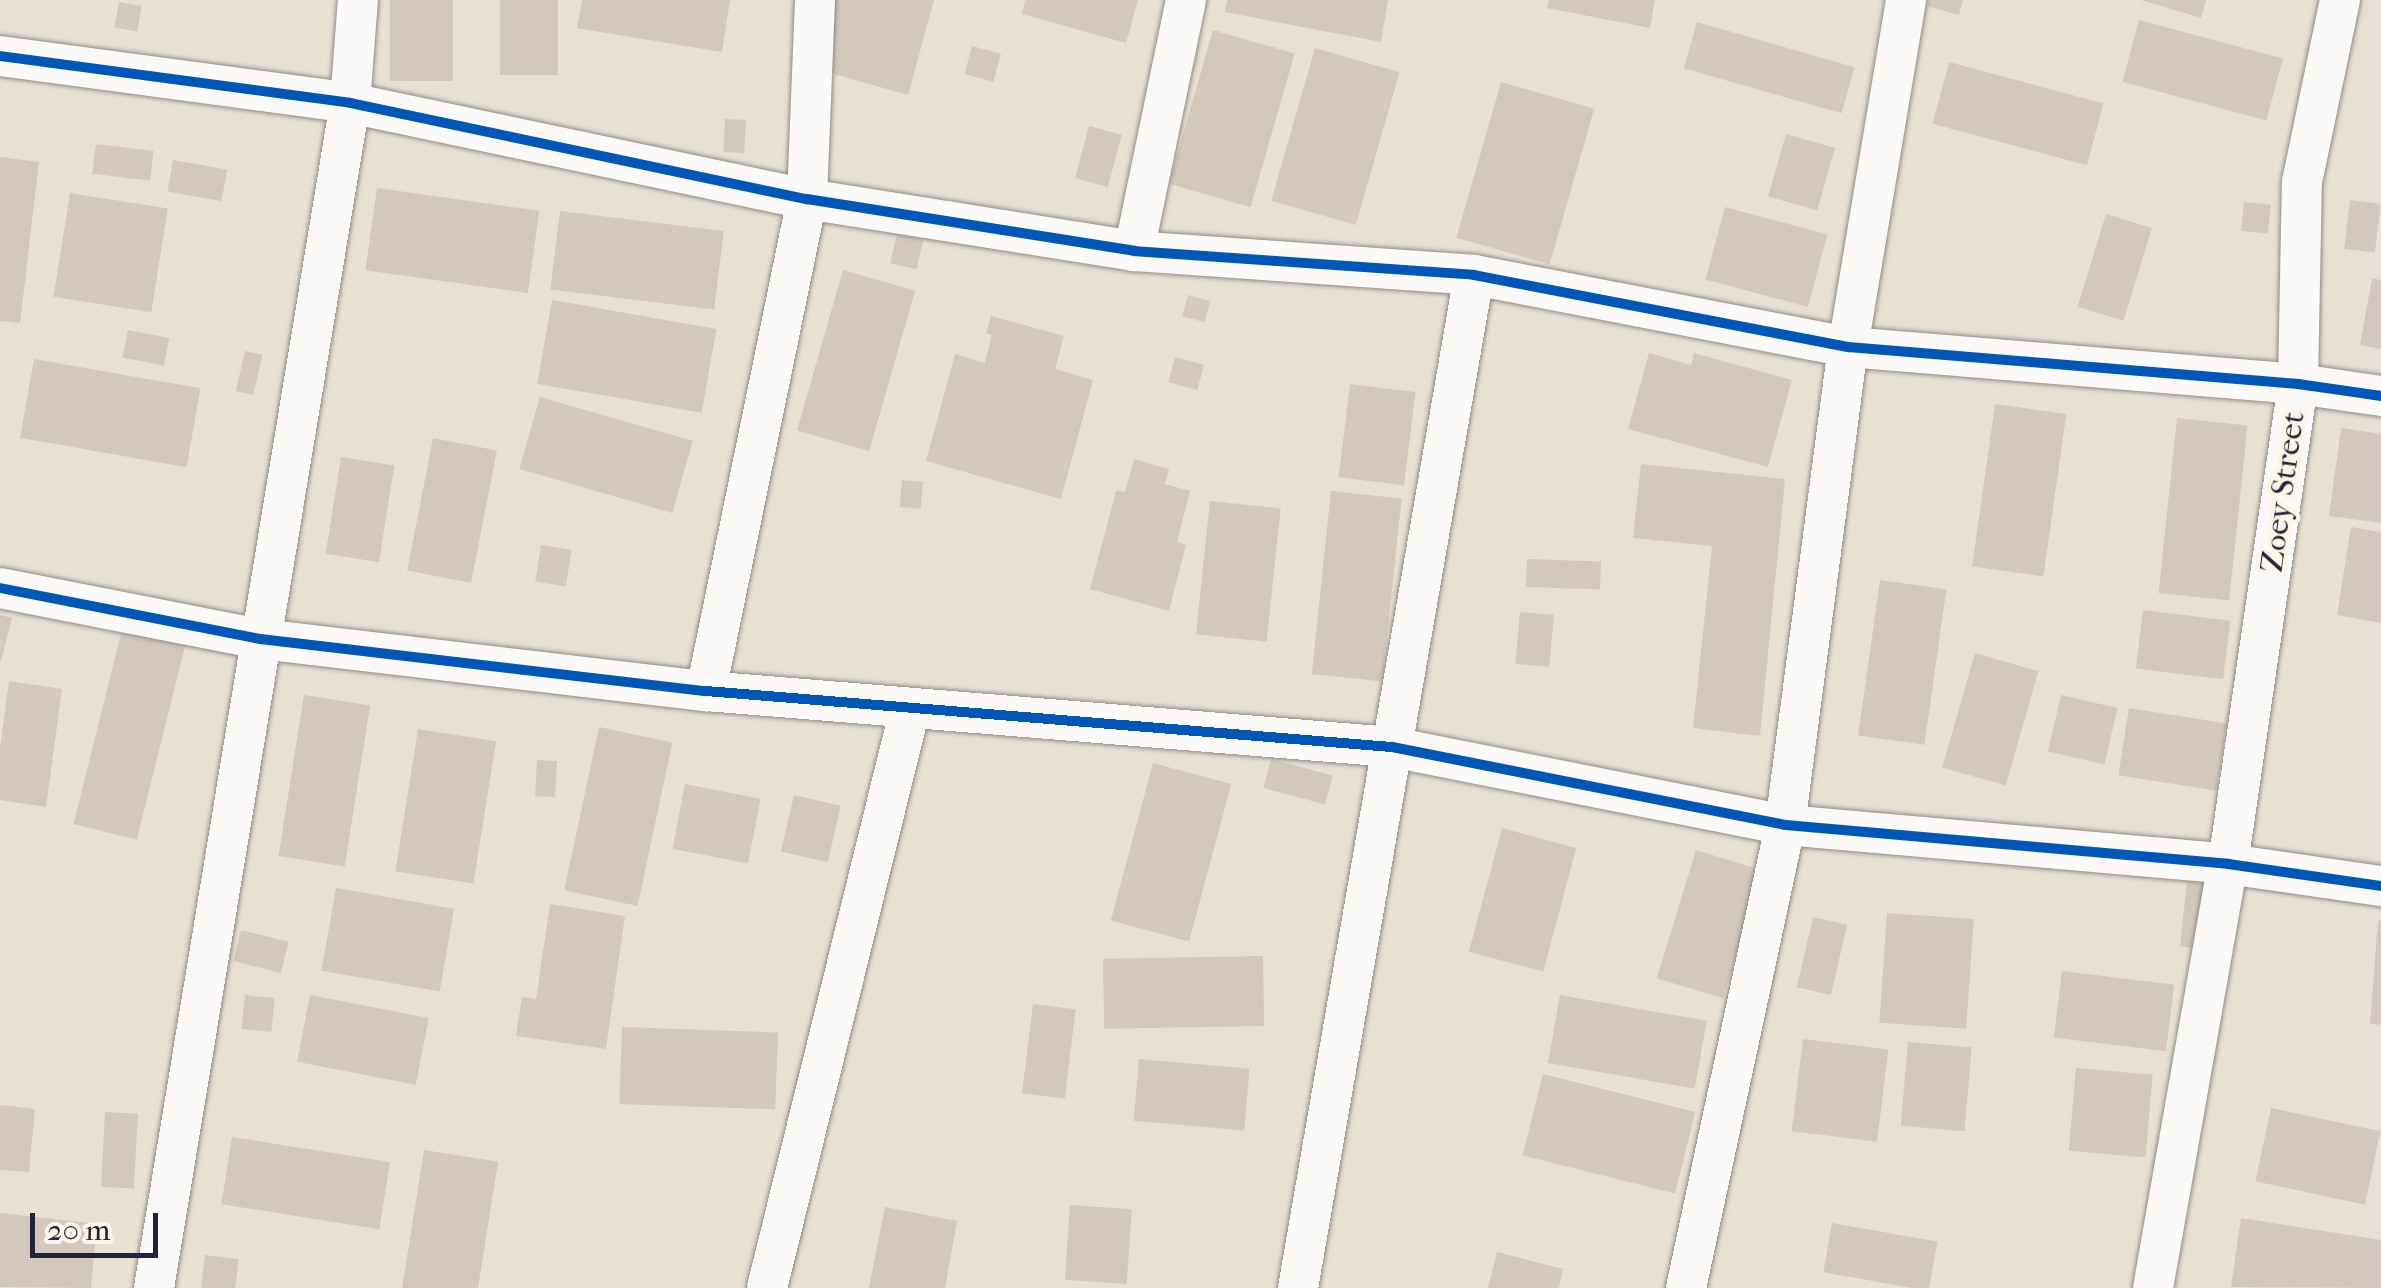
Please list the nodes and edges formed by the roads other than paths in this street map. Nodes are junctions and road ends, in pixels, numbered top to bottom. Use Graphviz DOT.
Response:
graph roads {
  1 [pos="358,0"];
  2 [pos="815,0"];
  3 [pos="1186,0"];
  4 [pos="1906,0"];
  5 [pos="2340,0"];
  6 [pos="0,56"];
  7 [pos="350,103"];
  8 [pos="807,198"];
  9 [pos="1134,251"];
  10 [pos="1474,275"];
  11 [pos="1848,347"];
  12 [pos="2298,384"];
  13 [pos="2381,396"];
  14 [pos="0,588"];
  15 [pos="261,639"];
  16 [pos="706,691"];
  17 [pos="910,709"];
  18 [pos="1392,748"];
  19 [pos="1784,824"];
  20 [pos="2228,864"];
  21 [pos="2381,886"];
  22 [pos="154,1288"];
  23 [pos="767,1288"];
  24 [pos="1298,1288"];
  25 [pos="1686,1288"];
  26 [pos="2153,1288"];
  1 -- 7 [label="street"];
  2 -- 8 [label="street"];
  3 -- 9 [label="street"];
  4 -- 11 [label="street"];
  5 -- 12 [label="street, Zoey Street"];
  6 -- 7 [label="street"];
  7 -- 8 [label="street"];
  7 -- 15 [label="street"];
  8 -- 9 [label="street"];
  8 -- 16 [label="street"];
  9 -- 10 [label="street"];
  10 -- 11 [label="street"];
  10 -- 18 [label="street"];
  11 -- 12 [label="street"];
  11 -- 19 [label="street"];
  12 -- 13 [label="street"];
  12 -- 20 [label="street, Zoey Street"];
  14 -- 15 [label="street"];
  15 -- 16 [label="street"];
  15 -- 22 [label="street"];
  16 -- 17 [label="street"];
  17 -- 18 [label="street"];
  17 -- 23 [label="street"];
  18 -- 19 [label="street"];
  18 -- 24 [label="street"];
  19 -- 20 [label="street"];
  19 -- 25 [label="street"];
  20 -- 21 [label="street"];
  20 -- 26 [label="street, Zoey Street"];
}
